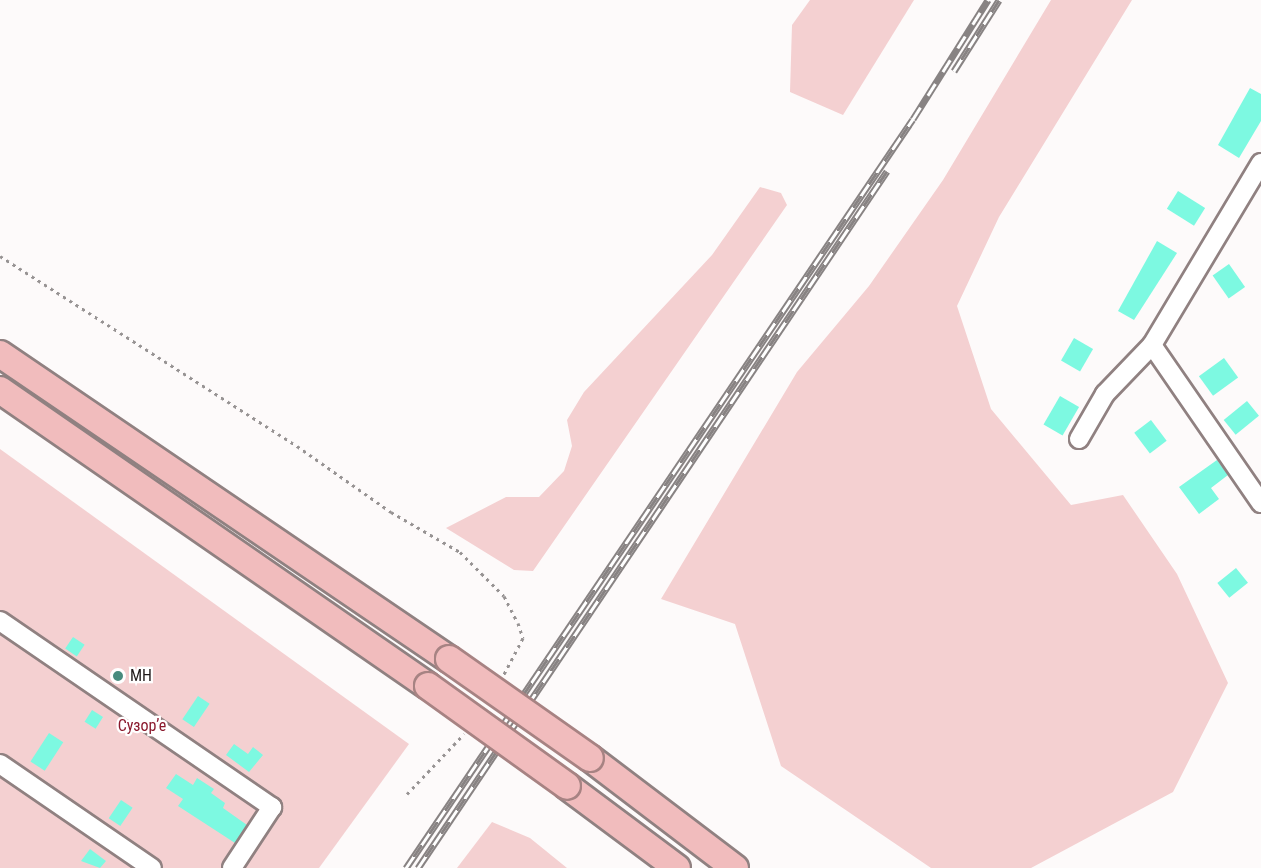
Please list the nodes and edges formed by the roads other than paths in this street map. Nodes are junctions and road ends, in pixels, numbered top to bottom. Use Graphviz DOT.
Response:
graph roads {
  1 [pos="1261,163"];
  2 [pos="1152,345"];
  3 [pos="0,354"];
  4 [pos="0,390"];
  5 [pos="1079,439"];
  6 [pos="1261,503"];
  7 [pos="0,621"];
  8 [pos="0,764"];
  9 [pos="152,868"];
  10 [pos="232,868"];
  11 [pos="677,868"];
  12 [pos="735,868"];
  1 -- 2 [label="lane"];
  2 -- 5 [label="lane"];
  2 -- 6 [label="lane"];
  3 -- 12 [label="highway, bridge"];
  4 -- 11 [label="highway, bridge"];
  7 -- 10 [label="lane"];
  8 -- 9 [label="lane"];
}
